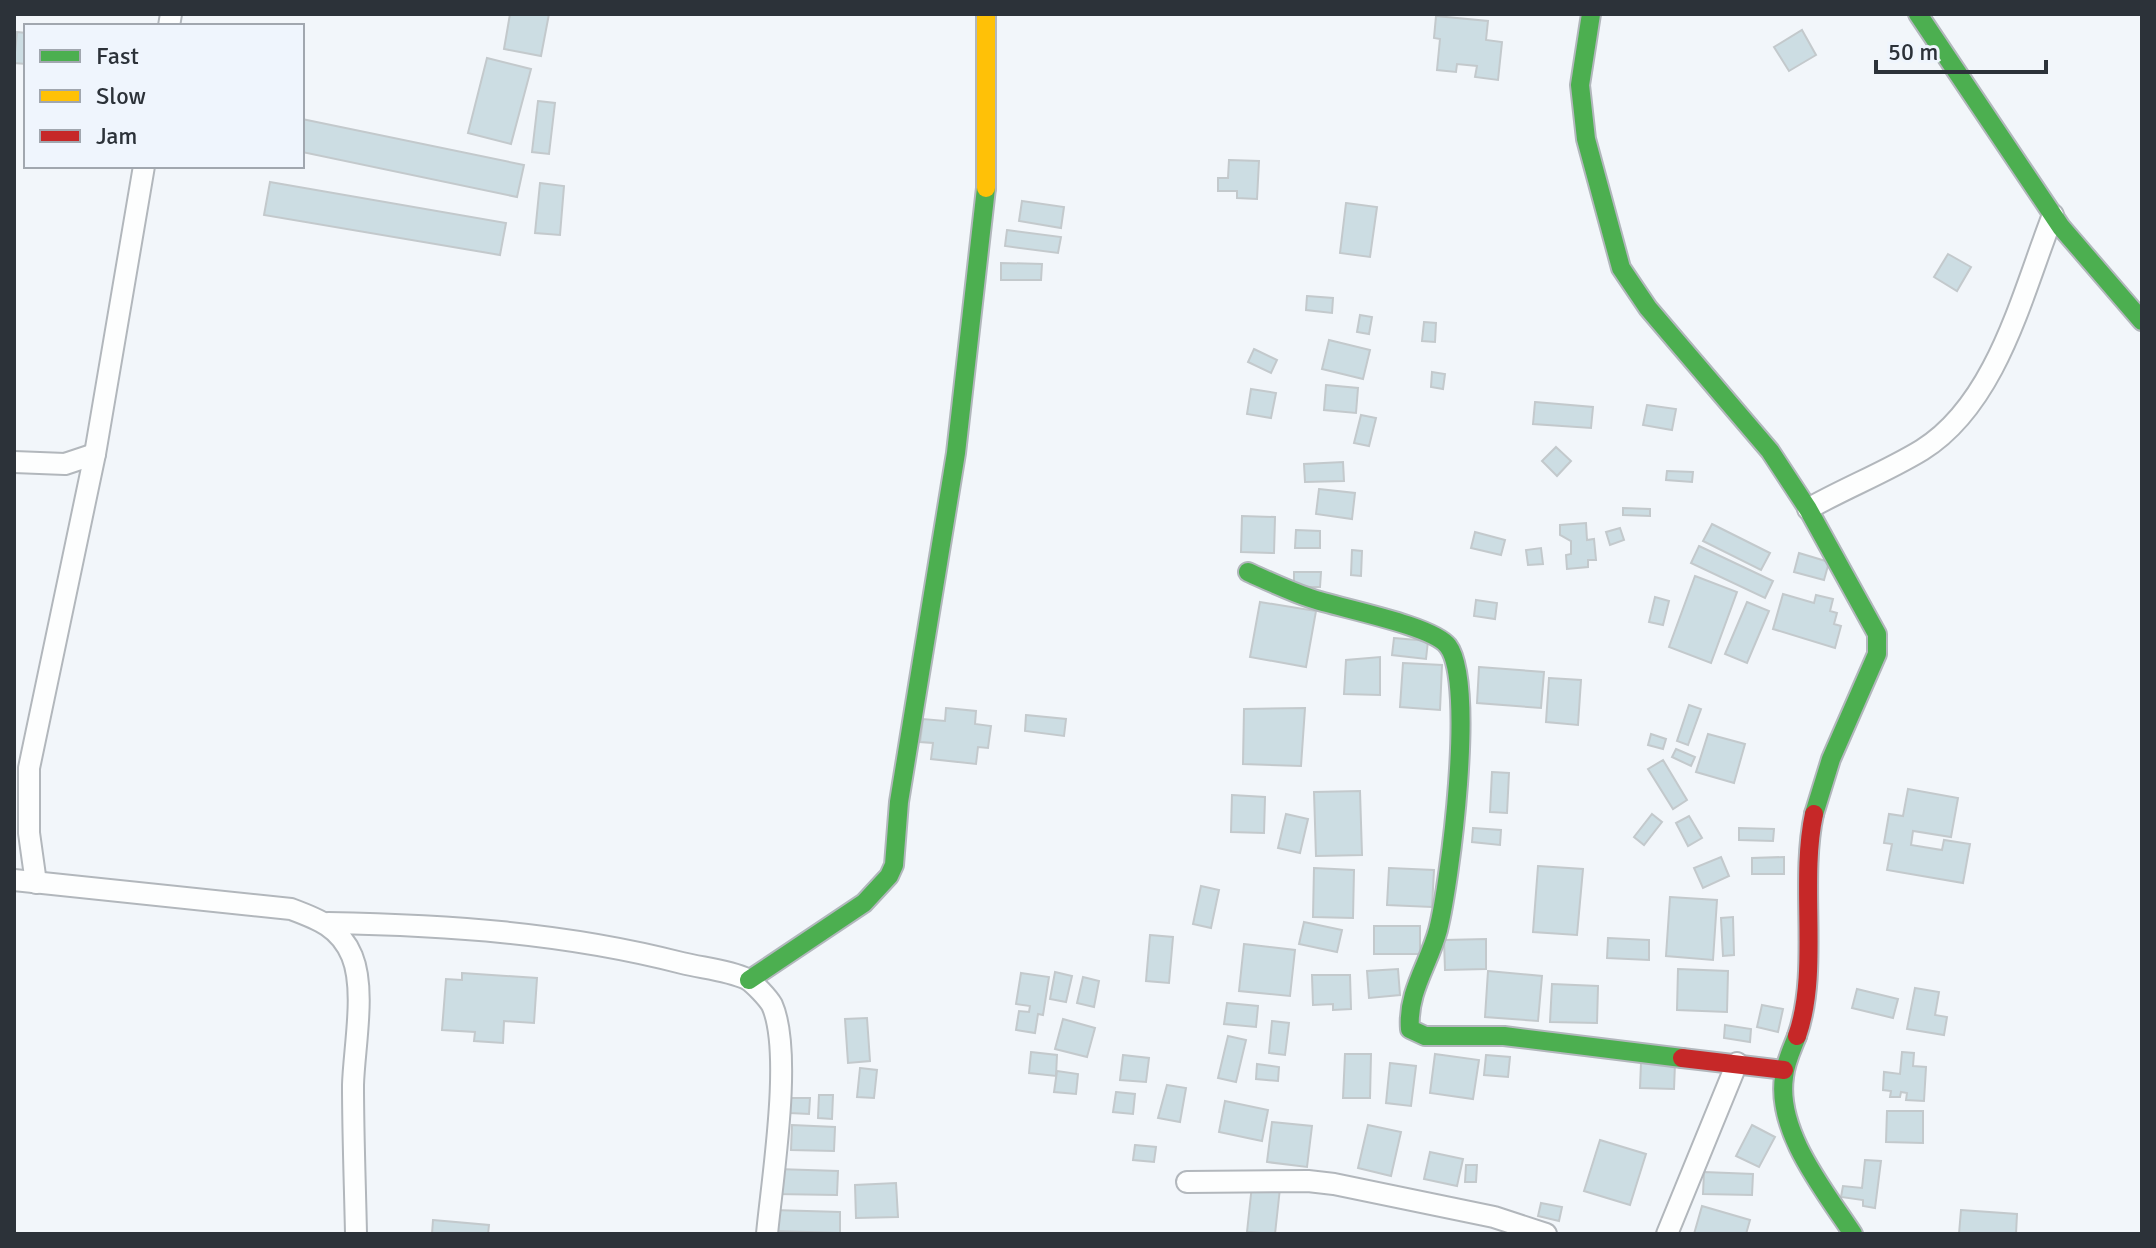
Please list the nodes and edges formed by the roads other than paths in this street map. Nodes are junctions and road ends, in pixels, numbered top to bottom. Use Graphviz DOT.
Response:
graph roads {
  1 [pos="986,14"];
  2 [pos="1591,14"];
  3 [pos="1918,14"];
  4 [pos="144,168"];
  5 [pos="2053,215"];
  6 [pos="2142,321"];
  7 [pos="95,454"];
  8 [pos="14,462"];
  9 [pos="1808,509"];
  10 [pos="1248,572"];
  11 [pos="14,880"];
  12 [pos="36,883"];
  13 [pos="328,923"];
  14 [pos="749,980"];
  15 [pos="1737,1063"];
  16 [pos="1784,1070"];
  17 [pos="1187,1182"];
  18 [pos="356,1234"];
  19 [pos="767,1234"];
  20 [pos="1546,1234"];
  21 [pos="1667,1234"];
  22 [pos="1853,1234"];
  1 -- 14 [label="street"];
  2 -- 9 [label="street"];
  3 -- 5 [label="street"];
  4 -- 7 [label="street"];
  5 -- 6 [label="street"];
  5 -- 9 [label="street"];
  7 -- 8 [label="street"];
  7 -- 12 [label="street"];
  9 -- 16 [label="street"];
  10 -- 15 [label="street"];
  11 -- 12 [label="street"];
  12 -- 13 [label="street"];
  13 -- 14 [label="street"];
  13 -- 18 [label="street"];
  14 -- 19 [label="street"];
  15 -- 16 [label="street"];
  15 -- 21 [label="street"];
  16 -- 22 [label="street"];
  17 -- 20 [label="street"];
}
